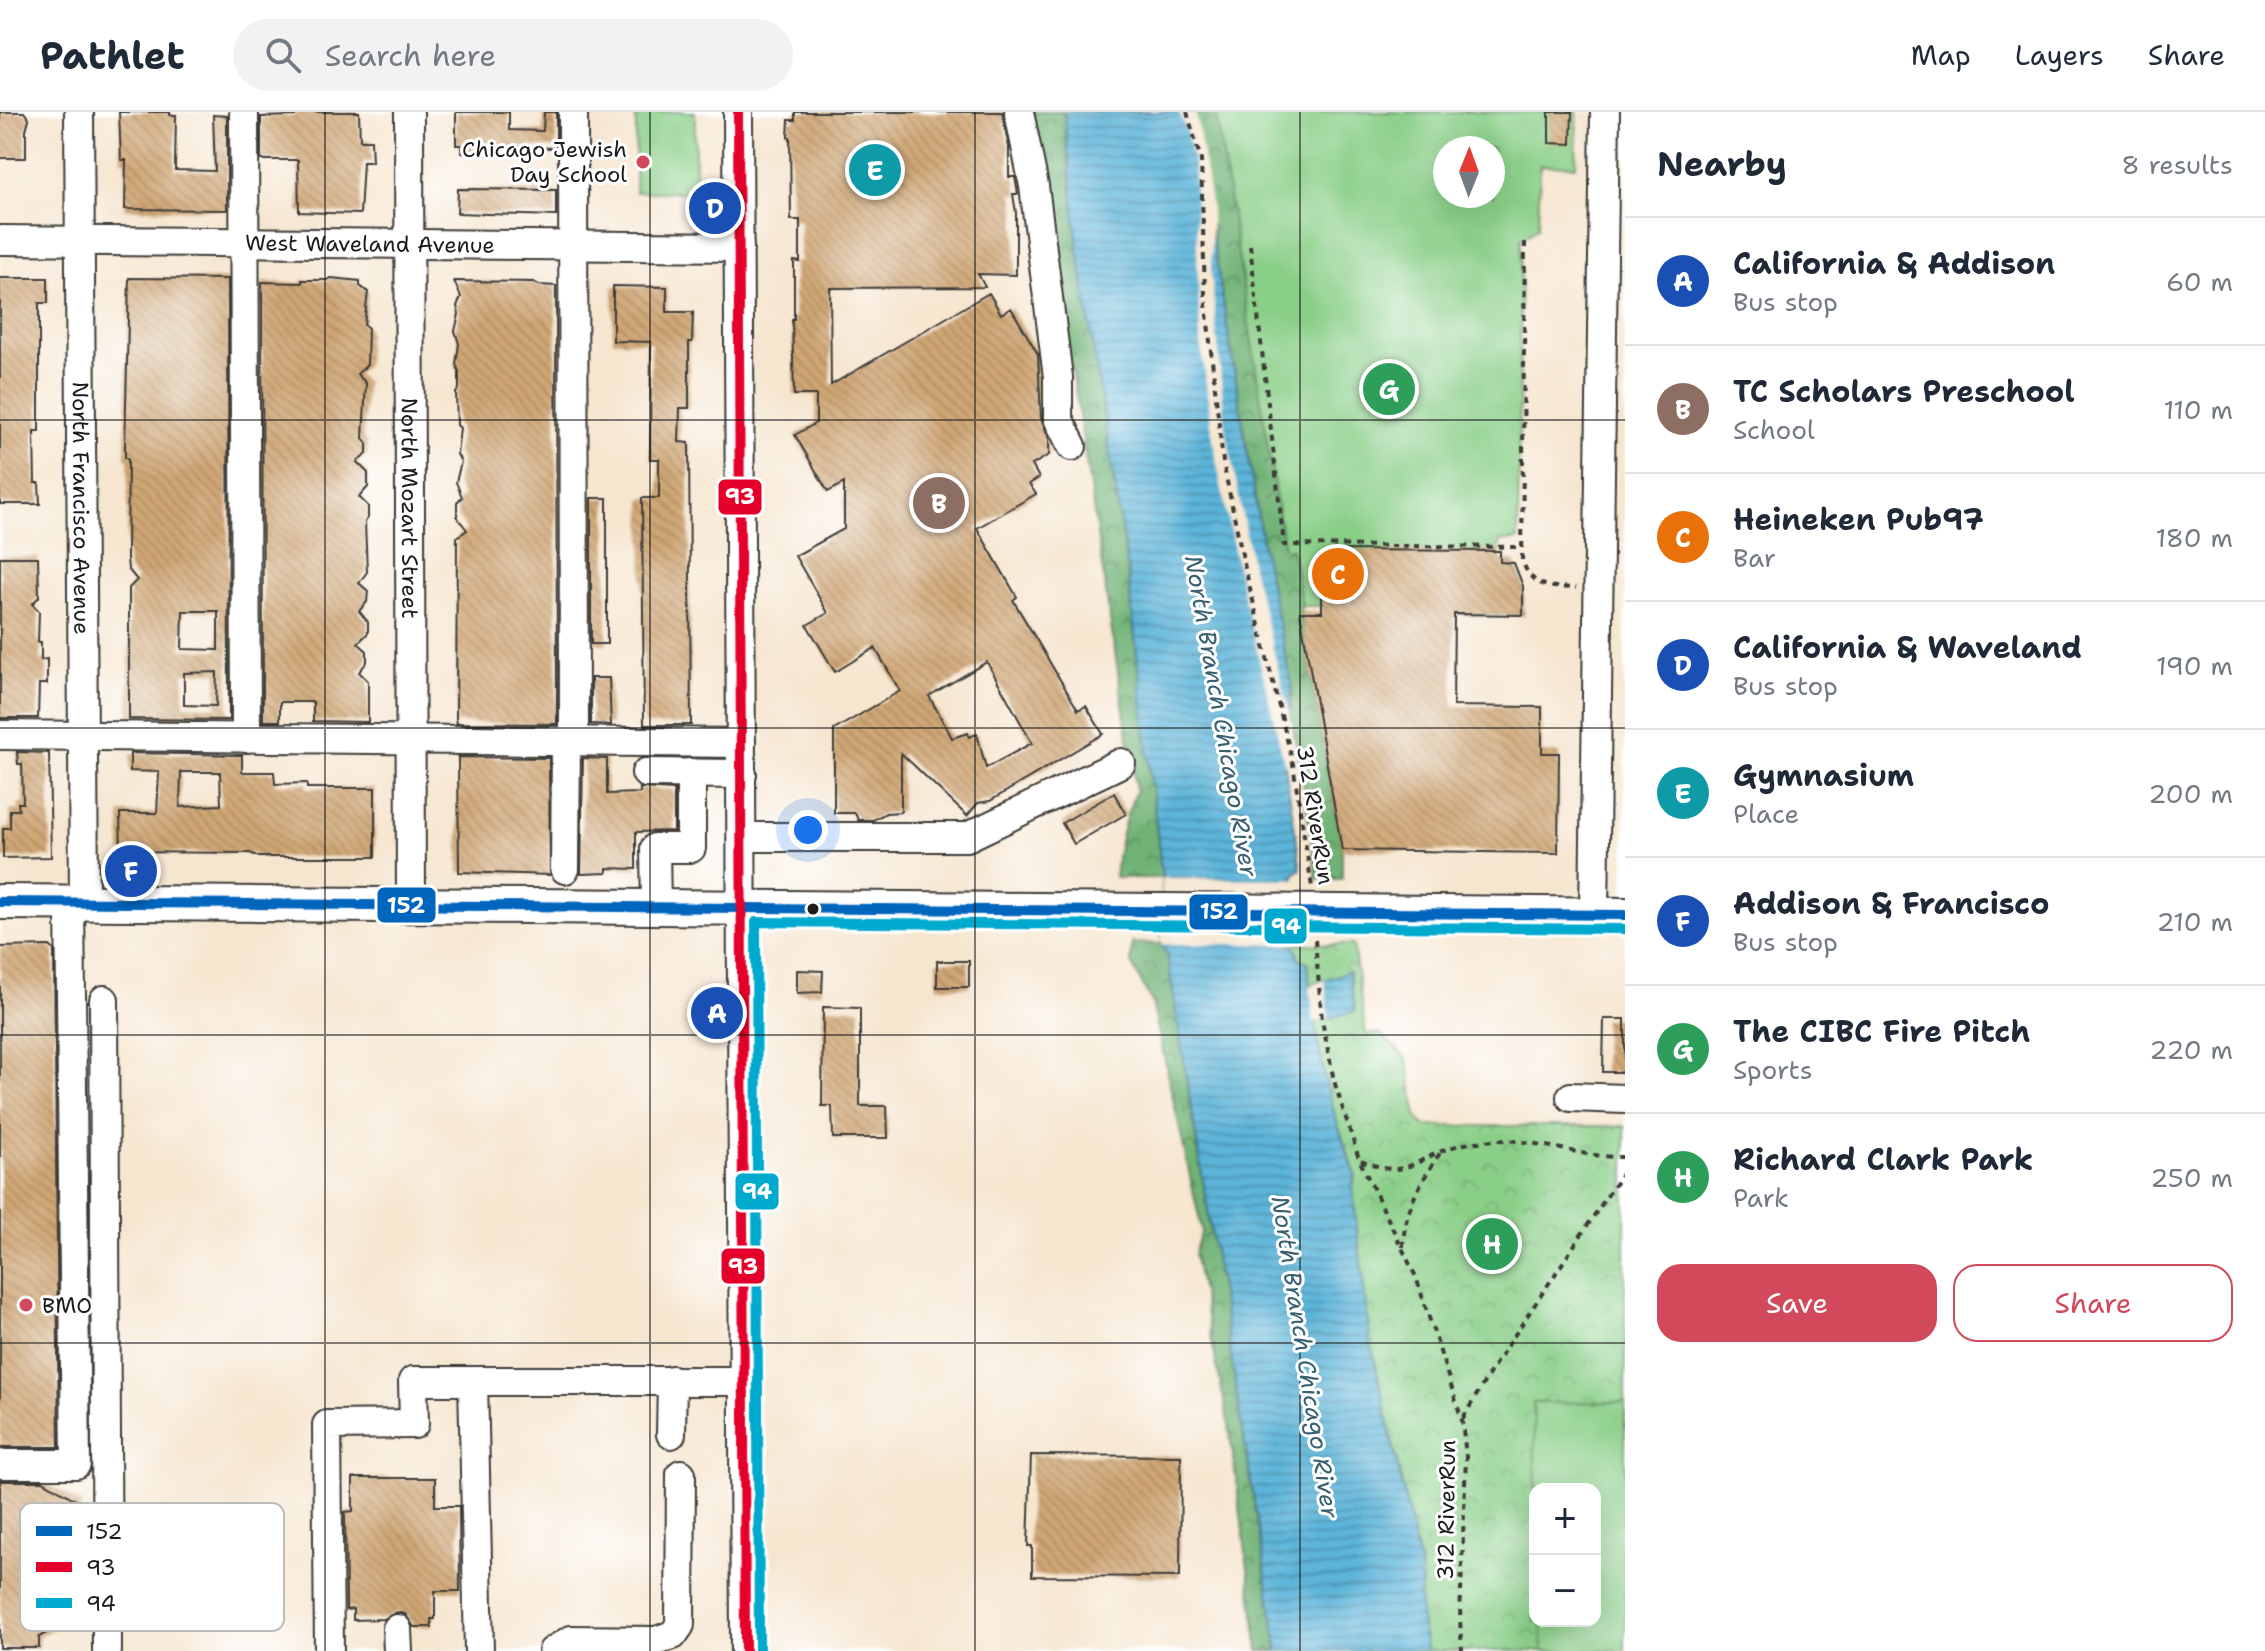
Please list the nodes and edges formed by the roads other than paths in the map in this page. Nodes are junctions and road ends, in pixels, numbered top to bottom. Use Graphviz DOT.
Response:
graph roads {
  1 [pos="79,112"];
  2 [pos="244,112"];
  3 [pos="409,112"];
  4 [pos="573,112"];
  5 [pos="738,112"];
  6 [pos="1019,112"];
  7 [pos="1605,112"];
  8 [pos="0,240"];
  9 [pos="80,240"];
  10 [pos="244,242"];
  11 [pos="409,244"];
  12 [pos="573,245"];
  13 [pos="739,247"];
  14 [pos="1072,446"];
  15 [pos="0,735"];
  16 [pos="83,736"];
  17 [pos="246,738"];
  18 [pos="412,739"];
  19 [pos="570,741"];
  20 [pos="741,743"];
  21 [pos="1121,763"];
  22 [pos="646,773"];
  23 [pos="691,773"];
  24 [pos="742,774"];
  25 [pos="742,837"];
  26 [pos="565,869"];
  27 [pos="0,902"];
  28 [pos="77,902"];
  29 [pos="411,905"];
  30 [pos="656,908"];
  31 [pos="742,908"];
  32 [pos="1609,914"];
  33 [pos="104,1000"];
  34 [pos="1571,1097"];
  35 [pos="1625,1099"];
  36 [pos="672,1380"];
  37 [pos="473,1381"];
  38 [pos="744,1381"];
  39 [pos="671,1434"];
  40 [pos="0,1464"];
  41 [pos="681,1474"];
  42 [pos="106,1503"];
  43 [pos="107,1631"];
  44 [pos="107,1651"];
  45 [pos="329,1651"];
  46 [pos="479,1651"];
  47 [pos="553,1651"];
  48 [pos="745,1651"];
  1 -- 9 [label="street, North Francisco Avenue"];
  2 -- 10 [label="street"];
  3 -- 11 [label="street, North Mozart Street"];
  4 -- 12 [label="street"];
  5 -- 13 [label="street"];
  6 -- 14 [label="street"];
  7 -- 32 [label="street"];
  8 -- 9 [label="street, West Waveland Avenue"];
  9 -- 10 [label="street, West Waveland Avenue"];
  9 -- 16 [label="street, North Francisco Avenue"];
  10 -- 11 [label="street, West Waveland Avenue"];
  10 -- 17 [label="street"];
  11 -- 12 [label="street, West Waveland Avenue"];
  11 -- 18 [label="street, North Mozart Street"];
  12 -- 13 [label="street, West Waveland Avenue"];
  12 -- 19 [label="street"];
  13 -- 20 [label="street"];
  15 -- 16 [label="street"];
  16 -- 17 [label="street"];
  16 -- 28 [label="street, North Francisco Avenue"];
  17 -- 18 [label="street"];
  18 -- 19 [label="street"];
  18 -- 29 [label="street, North Mozart Street"];
  19 -- 20 [label="street"];
  19 -- 26 [label="street"];
  20 -- 24 [label="street"];
  21 -- 25 [label="street"];
  22 -- 23 [label="street"];
  23 -- 24 [label="street"];
  23 -- 30 [label="street"];
  24 -- 25 [label="street"];
  25 -- 31 [label="street"];
  27 -- 28 [label="main road"];
  28 -- 29 [label="main road"];
  28 -- 40 [label="street, North Francisco Avenue"];
  29 -- 30 [label="main road"];
  30 -- 31 [label="main road"];
  31 -- 32 [label="main road, bridge"];
  31 -- 38 [label="street"];
  33 -- 42 [label="street"];
  34 -- 35 [label="street"];
  36 -- 37 [label="street"];
  36 -- 38 [label="street"];
  36 -- 39 [label="street"];
  37 -- 45 [label="street"];
  37 -- 46 [label="street"];
  38 -- 48 [label="street"];
  41 -- 47 [label="street"];
  43 -- 44 [label="street"];
}
